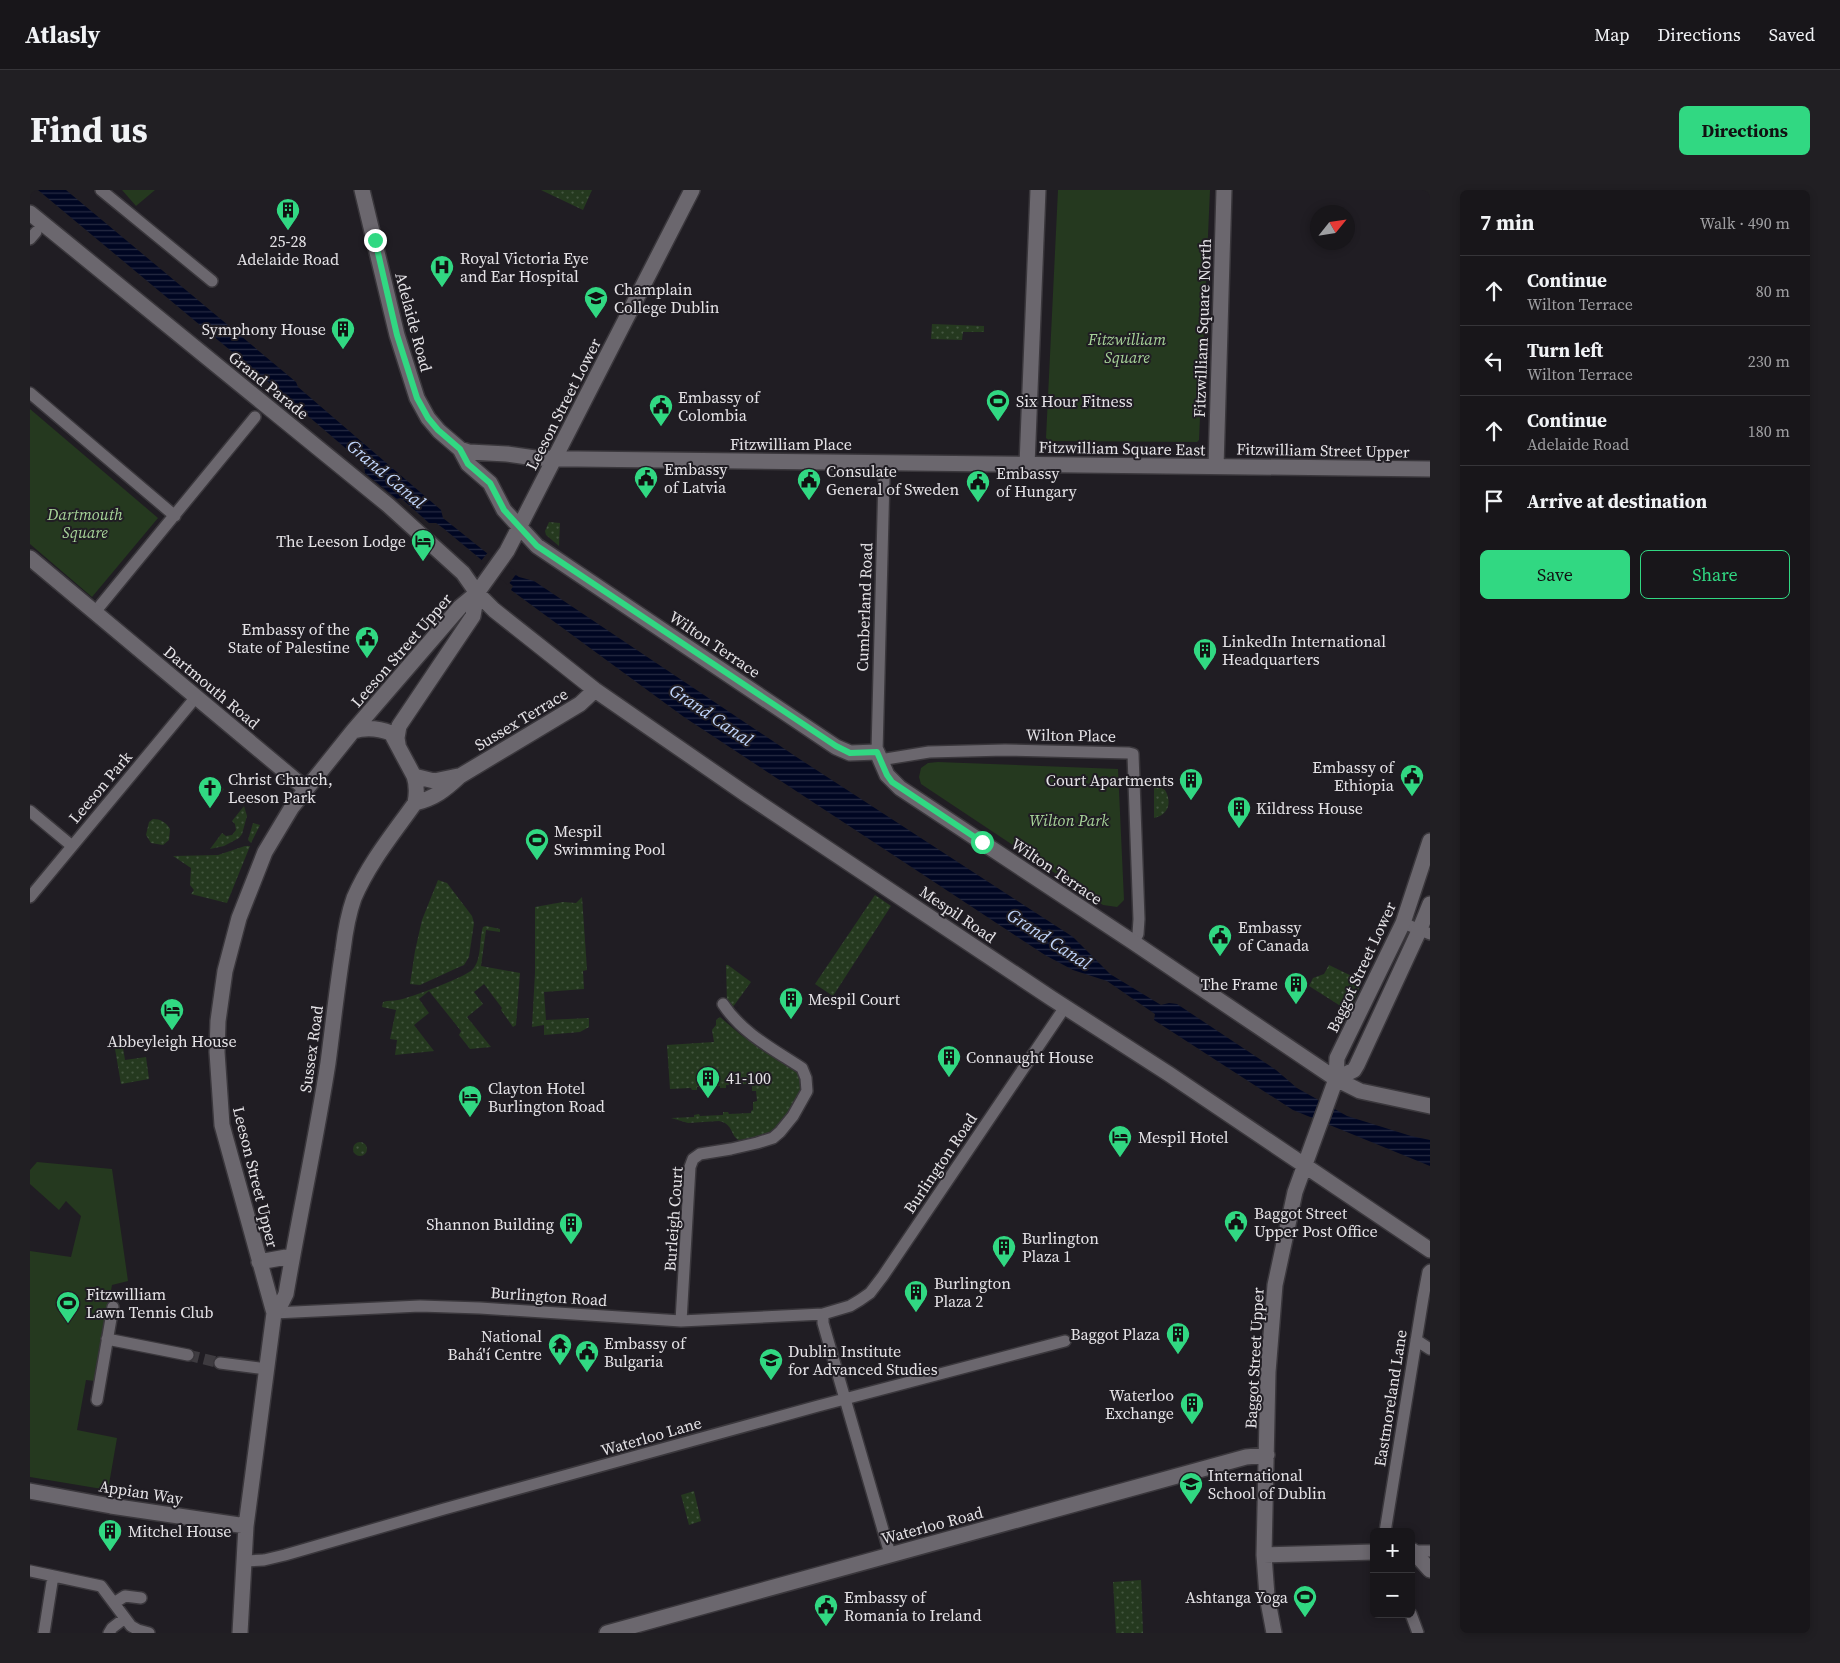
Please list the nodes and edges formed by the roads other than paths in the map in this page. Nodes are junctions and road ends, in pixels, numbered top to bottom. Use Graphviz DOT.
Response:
graph roads {
  1 [pos="101,190"];
  2 [pos="362,190"];
  3 [pos="692,190"];
  4 [pos="1038,190"];
  5 [pos="1224,190"];
  6 [pos="30,213"];
  7 [pos="212,281"];
  8 [pos="30,394"];
  9 [pos="256,417"];
  10 [pos="460,449"];
  11 [pos="488,453"];
  12 [pos="555,458"];
  13 [pos="886,462"];
  14 [pos="1027,465"];
  15 [pos="1216,467"];
  16 [pos="1430,469"];
  17 [pos="490,483"];
  18 [pos="174,516"];
  19 [pos="514,539"];
  20 [pos="30,558"];
  21 [pos="487,580"];
  22 [pos="476,593"];
  23 [pos="95,612"];
  24 [pos="595,690"];
  25 [pos="196,697"];
  26 [pos="353,731"];
  27 [pos="398,744"];
  28 [pos="878,756"];
  29 [pos="414,776"];
  30 [pos="460,776"];
  31 [pos="306,789"];
  32 [pos="415,803"];
  33 [pos="30,811"];
  34 [pos="1430,841"];
  35 [pos="72,846"];
  36 [pos="30,897"];
  37 [pos="1430,904"];
  38 [pos="1403,923"];
  39 [pos="1425,933"];
  40 [pos="1133,942"];
  41 [pos="723,1004"];
  42 [pos="1065,1007"];
  43 [pos="1336,1079"];
  44 [pos="1430,1106"];
  45 [pos="1304,1166"];
  46 [pos="1430,1250"];
  47 [pos="292,1256"];
  48 [pos="259,1262"];
  49 [pos="1430,1270"];
  50 [pos="113,1307"];
  51 [pos="274,1313"];
  52 [pos="823,1314"];
  53 [pos="681,1321"];
  54 [pos="107,1339"];
  55 [pos="1416,1340"];
  56 [pos="1065,1341"];
  57 [pos="1430,1349"];
  58 [pos="188,1355"];
  59 [pos="220,1363"];
  60 [pos="267,1369"];
  61 [pos="845,1399"];
  62 [pos="97,1400"];
  63 [pos="1267,1455"];
  64 [pos="30,1491"];
  65 [pos="246,1526"];
  66 [pos="1386,1528"];
  67 [pos="1430,1551"];
  68 [pos="1370,1552"];
  69 [pos="1415,1552"];
  70 [pos="890,1554"];
  71 [pos="1264,1555"];
  72 [pos="1415,1555"];
  73 [pos="245,1560"];
  74 [pos="1430,1570"];
  75 [pos="30,1572"];
  76 [pos="52,1576"];
  77 [pos="141,1598"];
  78 [pos="114,1603"];
  79 [pos="125,1618"];
  80 [pos="1412,1618"];
  81 [pos="44,1633"];
  82 [pos="109,1633"];
  83 [pos="149,1633"];
  84 [pos="240,1633"];
  85 [pos="607,1633"];
  86 [pos="1274,1633"];
  87 [pos="1418,1633"];
  1 -- 7 [label="street"];
  2 -- 10 [label="main road, Adelaide Road"];
  3 -- 12 [label="main road, Leeson Street Lower"];
  4 -- 14 [label="main road"];
  5 -- 15 [label="main road, Fitzwilliam Square North"];
  6 -- 22 [label="main road, Grand Parade"];
  8 -- 18 [label="street"];
  9 -- 18 [label="street"];
  10 -- 11 [label="main road"];
  10 -- 17 [label="main road, Adelaide Road"];
  11 -- 12 [label="main road"];
  11 -- 17 [label="main road, Adelaide Road"];
  12 -- 13 [label="main road, Fitzwilliam Place"];
  12 -- 19 [label="main road, Leeson Street Lower"];
  13 -- 14 [label="main road, Fitzwilliam Place"];
  13 -- 28 [label="street, Cumberland Road"];
  14 -- 15 [label="main road, Fitzwilliam Square East"];
  15 -- 16 [label="main road, Fitzwilliam Street Upper"];
  17 -- 19 [label="main road, Adelaide Road"];
  18 -- 23 [label="street"];
  19 -- 21 [label="main road, Leeson Street Lower"];
  19 -- 28 [label="main road, Wilton Terrace"];
  20 -- 23 [label="main road, Dartmouth Road"];
  21 -- 22 [label="main road, Leeson Street Upper"];
  22 -- 24 [label="main road, Sussex Terrace"];
  22 -- 26 [label="main road, Leeson Street Upper"];
  22 -- 27 [label="main road, Leeson Street Upper"];
  23 -- 25 [label="main road, Dartmouth Road"];
  24 -- 30 [label="main road, Sussex Terrace"];
  24 -- 42 [label="main road, Mespil Road"];
  25 -- 31 [label="main road, Dartmouth Road"];
  25 -- 35 [label="street, Leeson Park"];
  26 -- 27 [label="main road, Leeson Street Upper"];
  26 -- 31 [label="main road, Leeson Street Upper"];
  27 -- 29 [label="main road, Leeson Street Upper"];
  28 -- 40 [label="main road, Wilton Terrace"];
  28 -- 40 [label="street, Wilton Place"];
  29 -- 30 [label="main road, Sussex Terrace"];
  29 -- 32 [label="main road, Leeson Street Upper"];
  30 -- 32 [label="main road, Sussex Terrace"];
  31 -- 48 [label="main road, Leeson Street Upper"];
  32 -- 47 [label="main road, Sussex Road"];
  33 -- 35 [label="street"];
  34 -- 38 [label="main road, Baggot Street Lower"];
  35 -- 36 [label="street, Leeson Park"];
  37 -- 39 [label="main road"];
  38 -- 39 [label="street"];
  38 -- 43 [label="main road, Baggot Street Lower"];
  39 -- 43 [label="main road"];
  40 -- 43 [label="main road, Wilton Terrace"];
  41 -- 53 [label="street, Burleigh Court"];
  42 -- 45 [label="main road, Mespil Road"];
  42 -- 52 [label="street, Burlington Road"];
  43 -- 44 [label="main road, Wilton Terrace"];
  43 -- 45 [label="main road, Baggot Street Lower"];
  45 -- 46 [label="main road, Mespil Road"];
  45 -- 63 [label="main road, Baggot Street Upper"];
  47 -- 48 [label="main road"];
  47 -- 51 [label="main road, Sussex Road"];
  48 -- 51 [label="main road, Leeson Street Upper"];
  49 -- 55 [label="street, Eastmoreland Lane"];
  50 -- 54 [label="street"];
  51 -- 53 [label="street, Burlington Road"];
  51 -- 60 [label="main road, Leeson Street Upper"];
  52 -- 53 [label="street, Burlington Road"];
  52 -- 61 [label="street"];
  54 -- 58 [label="street"];
  54 -- 62 [label="street"];
  55 -- 57 [label="street"];
  55 -- 66 [label="street, Eastmoreland Lane"];
  56 -- 61 [label="street, Waterloo Lane"];
  59 -- 60 [label="street"];
  60 -- 65 [label="main road, Leeson Street Upper"];
  61 -- 70 [label="street"];
  61 -- 73 [label="street, Waterloo Lane"];
  63 -- 70 [label="main road, Waterloo Road"];
  63 -- 71 [label="main road, Baggot Street Upper"];
  64 -- 65 [label="main road, Appian Way"];
  65 -- 73 [label="main road, Leeson Street Upper"];
  67 -- 69 [label="street"];
  68 -- 71 [label="main road"];
  70 -- 85 [label="main road, Waterloo Road"];
  71 -- 86 [label="main road, Baggot Street Upper"];
  72 -- 74 [label="main road"];
  73 -- 84 [label="main road, Leeson Street Upper"];
  75 -- 76 [label="street"];
  76 -- 78 [label="street"];
  76 -- 81 [label="street"];
  77 -- 78 [label="street"];
  78 -- 79 [label="street"];
  79 -- 82 [label="street"];
  79 -- 83 [label="street"];
  80 -- 87 [label="street"];
}
